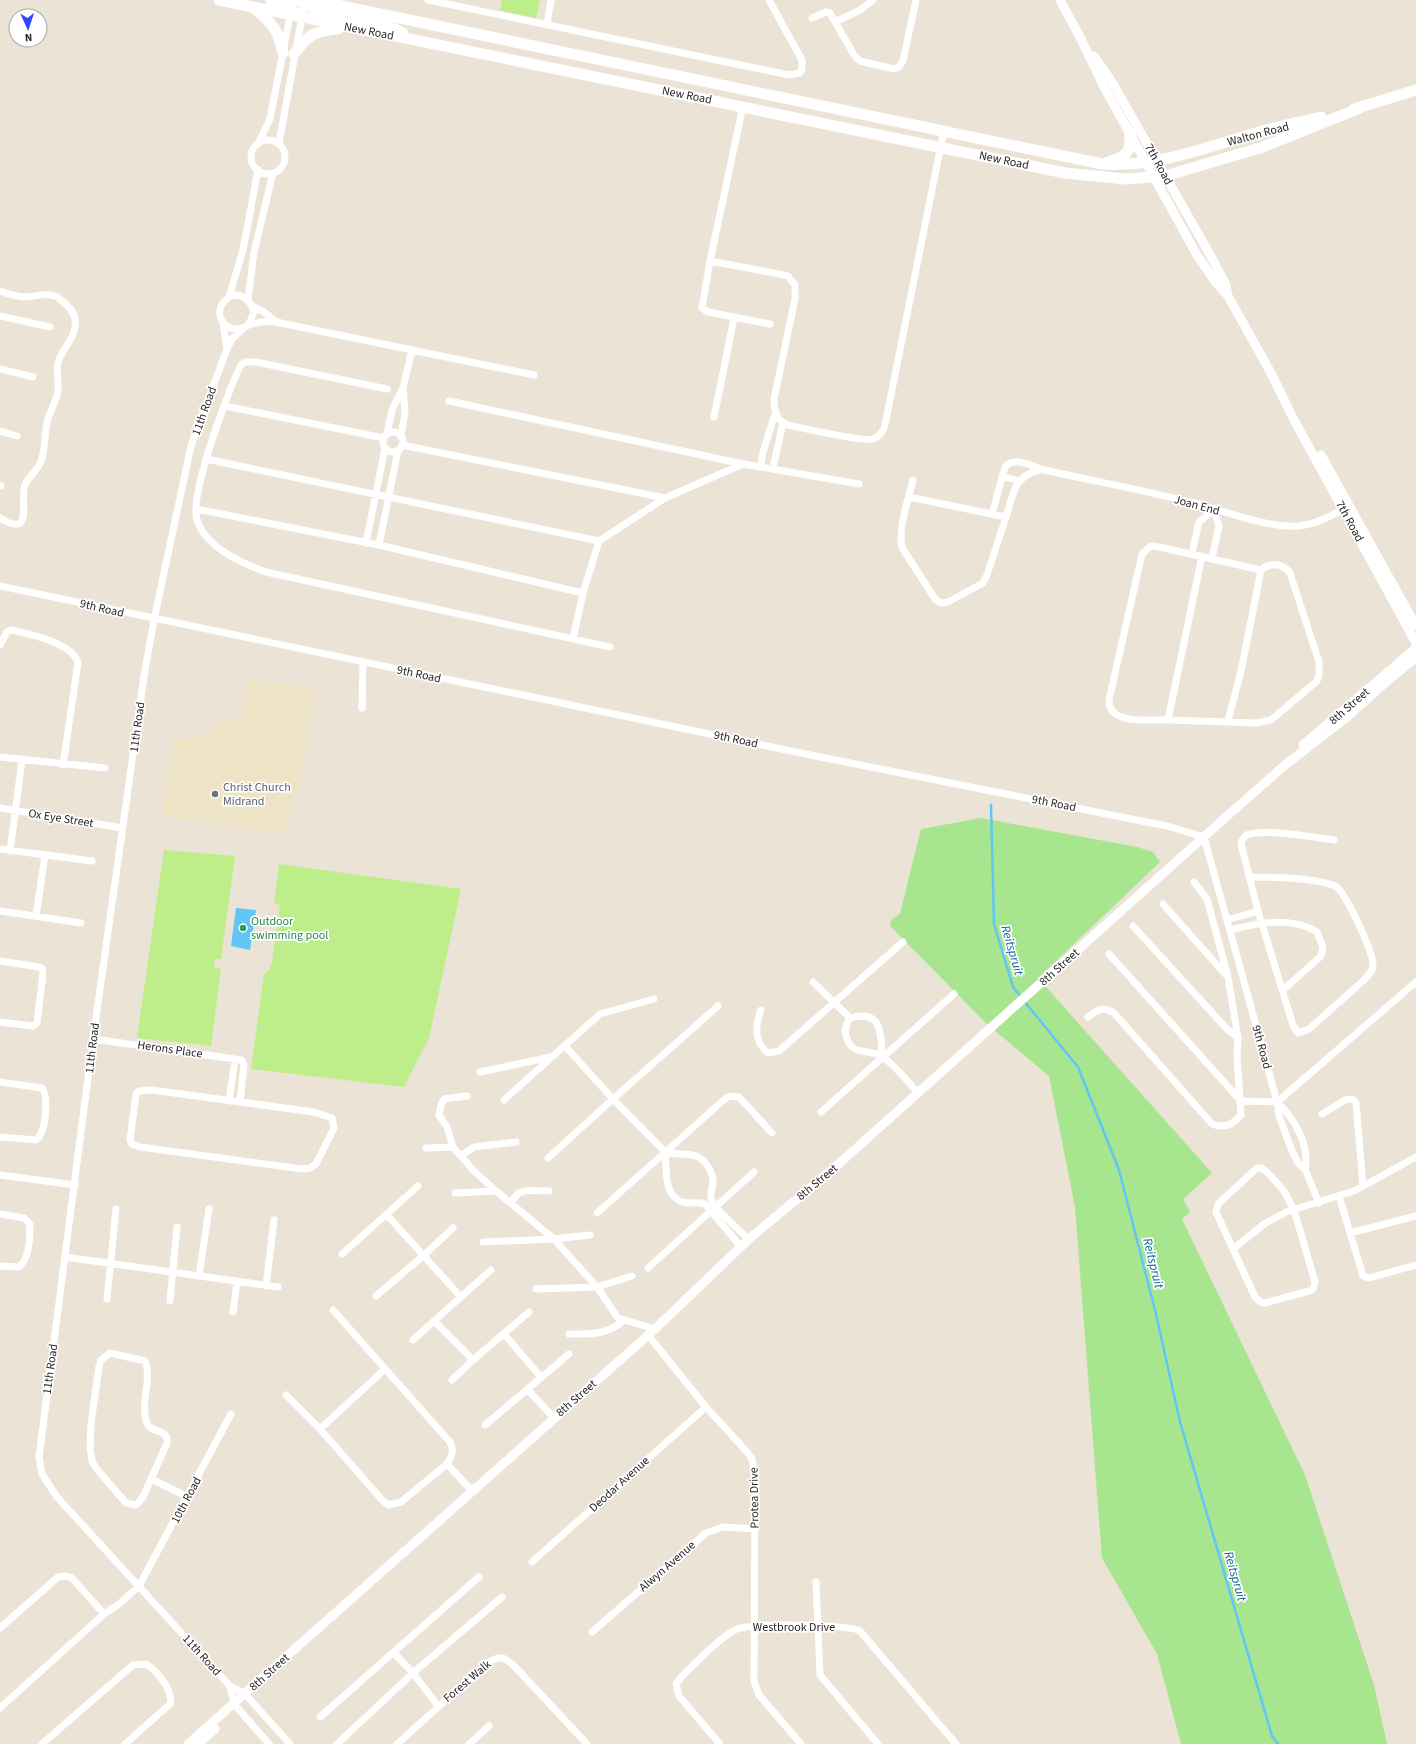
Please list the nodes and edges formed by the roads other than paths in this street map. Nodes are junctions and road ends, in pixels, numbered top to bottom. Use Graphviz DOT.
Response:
graph roads {
  1 [pos="219,0"];
  2 [pos="270,0"];
  3 [pos="428,0"];
  4 [pos="551,0"];
  5 [pos="768,0"];
  6 [pos="874,0"];
  7 [pos="916,0"];
  8 [pos="1060,0"];
  9 [pos="300,6"];
  10 [pos="252,7"];
  11 [pos="812,18"];
  12 [pos="835,22"];
  13 [pos="546,24"];
  14 [pos="351,28"];
  15 [pos="1080,37"];
  16 [pos="418,41"];
  17 [pos="283,53"];
  18 [pos="294,54"];
  19 [pos="1416,90"];
  20 [pos="743,106"];
  21 [pos="831,107"];
  22 [pos="1360,108"];
  23 [pos="944,130"];
  24 [pos="1130,132"];
  25 [pos="258,144"];
  26 [pos="279,144"];
  27 [pos="941,146"];
  28 [pos="1152,162"];
  29 [pos="1102,164"];
  30 [pos="258,170"];
  31 [pos="273,173"];
  32 [pos="1160,176"];
  33 [pos="710,261"];
  34 [pos="0,291"];
  35 [pos="229,297"];
  36 [pos="250,303"];
  37 [pos="0,316"];
  38 [pos="734,318"];
  39 [pos="276,322"];
  40 [pos="223,323"];
  41 [pos="770,324"];
  42 [pos="246,326"];
  43 [pos="50,327"];
  44 [pos="227,349"];
  45 [pos="412,350"];
  46 [pos="0,369"];
  47 [pos="534,375"];
  48 [pos="33,377"];
  49 [pos="403,388"];
  50 [pos="387,389"];
  51 [pos="449,401"];
  52 [pos="224,406"];
  53 [pos="776,414"];
  54 [pos="714,417"];
  55 [pos="783,423"];
  56 [pos="0,431"];
  57 [pos="17,436"];
  58 [pos="386,436"];
  59 [pos="400,444"];
  60 [pos="385,448"];
  61 [pos="206,459"];
  62 [pos="743,464"];
  63 [pos="761,466"];
  64 [pos="773,468"];
  65 [pos="1040,470"];
  66 [pos="1002,476"];
  67 [pos="913,480"];
  68 [pos="1019,480"];
  69 [pos="859,484"];
  70 [pos="375,495"];
  71 [pos="909,497"];
  72 [pos="388,498"];
  73 [pos="666,498"];
  74 [pos="1347,507"];
  75 [pos="196,509"];
  76 [pos="1214,510"];
  77 [pos="992,514"];
  78 [pos="1006,517"];
  79 [pos="0,518"];
  80 [pos="599,541"];
  81 [pos="366,543"];
  82 [pos="379,545"];
  83 [pos="1192,553"];
  84 [pos="1202,556"];
  85 [pos="1212,558"];
  86 [pos="1261,570"];
  87 [pos="0,586"];
  88 [pos="583,593"];
  89 [pos="154,620"];
  90 [pos="1416,626"];
  91 [pos="573,639"];
  92 [pos="1416,643"];
  93 [pos="0,646"];
  94 [pos="610,647"];
  95 [pos="1416,648"];
  96 [pos="1416,658"];
  97 [pos="363,663"];
  98 [pos="362,708"];
  99 [pos="1168,720"];
  100 [pos="1228,721"];
  101 [pos="0,757"];
  102 [pos="22,760"];
  103 [pos="63,765"];
  104 [pos="1285,765"];
  105 [pos="105,768"];
  106 [pos="0,808"];
  107 [pos="16,811"];
  108 [pos="122,828"];
  109 [pos="1204,837"];
  110 [pos="1334,840"];
  111 [pos="0,849"];
  112 [pos="10,851"];
  113 [pos="45,855"];
  114 [pos="92,861"];
  115 [pos="1250,877"];
  116 [pos="1194,882"];
  117 [pos="1163,904"];
  118 [pos="0,911"];
  119 [pos="1258,911"];
  120 [pos="36,916"];
  121 [pos="1227,920"];
  122 [pos="1262,922"];
  123 [pos="81,923"];
  124 [pos="1133,926"];
  125 [pos="1230,930"];
  126 [pos="903,942"];
  127 [pos="1109,954"];
  128 [pos="0,961"];
  129 [pos="1228,977"];
  130 [pos="813,982"];
  131 [pos="1416,982"];
  132 [pos="1283,990"];
  133 [pos="954,994"];
  134 [pos="654,1000"];
  135 [pos="833,1002"];
  136 [pos="718,1006"];
  137 [pos="761,1010"];
  138 [pos="1088,1017"];
  139 [pos="850,1018"];
  140 [pos="0,1022"];
  141 [pos="1238,1038"];
  142 [pos="93,1039"];
  143 [pos="565,1046"];
  144 [pos="882,1056"];
  145 [pos="551,1057"];
  146 [pos="235,1059"];
  147 [pos="480,1072"];
  148 [pos="0,1082"];
  149 [pos="918,1093"];
  150 [pos="467,1096"];
  151 [pos="613,1098"];
  152 [pos="504,1100"];
  153 [pos="229,1101"];
  154 [pos="1241,1101"];
  155 [pos="240,1102"];
  156 [pos="1277,1102"];
  157 [pos="821,1112"];
  158 [pos="1322,1114"];
  159 [pos="772,1133"];
  160 [pos="0,1137"];
  161 [pos="516,1142"];
  162 [pos="453,1147"];
  163 [pos="426,1148"];
  164 [pos="664,1152"];
  165 [pos="461,1156"];
  166 [pos="1416,1157"];
  167 [pos="548,1158"];
  168 [pos="1305,1169"];
  169 [pos="754,1172"];
  170 [pos="0,1175"];
  171 [pos="75,1185"];
  172 [pos="418,1186"];
  173 [pos="1363,1186"];
  174 [pos="496,1191"];
  175 [pos="549,1191"];
  176 [pos="455,1193"];
  177 [pos="1339,1196"];
  178 [pos="510,1203"];
  179 [pos="1318,1203"];
  180 [pos="116,1208"];
  181 [pos="713,1208"];
  182 [pos="209,1209"];
  183 [pos="1294,1210"];
  184 [pos="598,1213"];
  185 [pos="0,1214"];
  186 [pos="386,1214"];
  187 [pos="1416,1216"];
  188 [pos="274,1220"];
  189 [pos="177,1227"];
  190 [pos="453,1228"];
  191 [pos="1350,1233"];
  192 [pos="590,1235"];
  193 [pos="554,1239"];
  194 [pos="749,1239"];
  195 [pos="484,1242"];
  196 [pos="741,1247"];
  197 [pos="1233,1249"];
  198 [pos="342,1254"];
  199 [pos="423,1256"];
  200 [pos="65,1257"];
  201 [pos="110,1264"];
  202 [pos="0,1266"];
  203 [pos="1416,1266"];
  204 [pos="648,1268"];
  205 [pos="492,1270"];
  206 [pos="173,1273"];
  207 [pos="199,1276"];
  208 [pos="632,1276"];
  209 [pos="237,1282"];
  210 [pos="266,1286"];
  211 [pos="278,1287"];
  212 [pos="597,1287"];
  213 [pos="536,1289"];
  214 [pos="376,1296"];
  215 [pos="460,1296"];
  216 [pos="107,1299"];
  217 [pos="170,1301"];
  218 [pos="333,1310"];
  219 [pos="233,1312"];
  220 [pos="529,1312"];
  221 [pos="434,1320"];
  222 [pos="623,1321"];
  223 [pos="655,1329"];
  224 [pos="504,1334"];
  225 [pos="569,1334"];
  226 [pos="648,1335"];
  227 [pos="414,1340"];
  228 [pos="569,1354"];
  229 [pos="473,1360"];
  230 [pos="385,1369"];
  231 [pos="540,1376"];
  232 [pos="452,1380"];
  233 [pos="528,1389"];
  234 [pos="286,1395"];
  235 [pos="706,1407"];
  236 [pos="231,1414"];
  237 [pos="554,1418"];
  238 [pos="485,1425"];
  239 [pos="320,1429"];
  240 [pos="447,1464"];
  241 [pos="151,1480"];
  242 [pos="473,1492"];
  243 [pos="188,1497"];
  244 [pos="754,1528"];
  245 [pos="532,1562"];
  246 [pos="478,1577"];
  247 [pos="816,1582"];
  248 [pos="139,1586"];
  249 [pos="502,1597"];
  250 [pos="104,1614"];
  251 [pos="753,1626"];
  252 [pos="818,1627"];
  253 [pos="0,1628"];
  254 [pos="592,1632"];
  255 [pos="394,1653"];
  256 [pos="413,1673"];
  257 [pos="230,1686"];
  258 [pos="247,1696"];
  259 [pos="235,1706"];
  260 [pos="438,1706"];
  261 [pos="0,1708"];
  262 [pos="320,1718"];
  263 [pos="489,1726"];
  264 [pos="286,1742"];
  265 [pos="42,1744"];
  266 [pos="125,1744"];
  267 [pos="188,1744"];
  268 [pos="198,1744"];
  269 [pos="269,1744"];
  270 [pos="337,1744"];
  271 [pos="397,1744"];
  272 [pos="468,1744"];
  273 [pos="587,1744"];
  274 [pos="720,1744"];
  275 [pos="802,1744"];
  276 [pos="878,1744"];
  277 [pos="956,1744"];
  1 -- 10 [label="main road, New Road"];
  2 -- 9 [label="main road"];
  3 -- 13 [label="street"];
  4 -- 13 [label="street"];
  5 -- 13 [label="street"];
  6 -- 12 [label="street"];
  7 -- 12 [label="street"];
  8 -- 15 [label="street, 7th Road"];
  9 -- 10 [label="main road, New Road"];
  9 -- 14 [label="main road, New Road"];
  9 -- 16 [label="main road"];
  9 -- 17 [label="street"];
  9 -- 18 [label="street"];
  9 -- 21 [label="main road, New Road"];
  10 -- 17 [label="main road"];
  11 -- 12 [label="street"];
  14 -- 16 [label="main road, New Road"];
  14 -- 18 [label="main road"];
  15 -- 24 [label="street, 7th Road"];
  15 -- 28 [label="street, 7th Road"];
  16 -- 20 [label="main road, New Road"];
  17 -- 25 [label="street"];
  18 -- 26 [label="street"];
  19 -- 22 [label="main road, Walton Road"];
  20 -- 27 [label="main road, New Road"];
  20 -- 33 [label="street"];
  21 -- 23 [label="main road, New Road"];
  21 -- 27 [label="main road"];
  22 -- 28 [label="main road, Walton Road"];
  22 -- 32 [label="main road, Walton Road"];
  23 -- 27 [label="street"];
  23 -- 29 [label="main road, New Road"];
  24 -- 28 [label="street, 7th Road"];
  24 -- 29 [label="main road"];
  25 -- 26 [label="street"];
  25 -- 30 [label="street"];
  26 -- 31 [label="street"];
  27 -- 32 [label="main road, New Road"];
  27 -- 55 [label="street"];
  28 -- 29 [label="main road, New Road"];
  28 -- 32 [label="street, 7th Road"];
  30 -- 31 [label="street"];
  30 -- 35 [label="street"];
  31 -- 36 [label="street"];
  32 -- 74 [label="street, 7th Road"];
  33 -- 38 [label="street"];
  33 -- 53 [label="street"];
  34 -- 79 [label="street"];
  35 -- 36 [label="street"];
  35 -- 40 [label="street"];
  36 -- 39 [label="street"];
  36 -- 42 [label="street"];
  37 -- 43 [label="street"];
  38 -- 41 [label="street"];
  38 -- 54 [label="street"];
  39 -- 42 [label="street"];
  39 -- 45 [label="street"];
  40 -- 42 [label="street"];
  40 -- 44 [label="street, 11th Road"];
  42 -- 44 [label="street, 11th Road"];
  44 -- 89 [label="street, 11th Road"];
  45 -- 47 [label="street"];
  45 -- 49 [label="street"];
  46 -- 48 [label="street"];
  49 -- 58 [label="street"];
  49 -- 59 [label="street"];
  50 -- 52 [label="street"];
  51 -- 62 [label="street"];
  52 -- 58 [label="street"];
  52 -- 61 [label="street"];
  53 -- 55 [label="street"];
  53 -- 63 [label="street"];
  55 -- 64 [label="street"];
  56 -- 57 [label="street"];
  58 -- 59 [label="street"];
  58 -- 60 [label="street"];
  59 -- 60 [label="street"];
  59 -- 72 [label="street"];
  59 -- 73 [label="street"];
  60 -- 70 [label="street"];
  61 -- 70 [label="street"];
  61 -- 75 [label="street"];
  62 -- 63 [label="street"];
  62 -- 73 [label="street"];
  63 -- 64 [label="street"];
  64 -- 69 [label="street"];
  65 -- 66 [label="street, Joan End"];
  65 -- 68 [label="street"];
  65 -- 76 [label="street, Joan End"];
  66 -- 68 [label="street"];
  66 -- 77 [label="street"];
  67 -- 71 [label="street"];
  68 -- 78 [label="street"];
  70 -- 72 [label="street"];
  70 -- 81 [label="street"];
  71 -- 77 [label="street"];
  71 -- 78 [label="street"];
  72 -- 80 [label="street"];
  72 -- 82 [label="street"];
  73 -- 80 [label="street"];
  74 -- 76 [label="street, Joan End"];
  74 -- 90 [label="street, 7th Road"];
  74 -- 92 [label="street, 7th Road"];
  75 -- 81 [label="street"];
  75 -- 91 [label="street"];
  76 -- 83 [label="street"];
  76 -- 85 [label="street"];
  77 -- 78 [label="street"];
  80 -- 88 [label="street"];
  81 -- 82 [label="street"];
  82 -- 88 [label="street"];
  83 -- 84 [label="street"];
  83 -- 99 [label="street"];
  84 -- 85 [label="street"];
  84 -- 99 [label="street"];
  85 -- 86 [label="street"];
  86 -- 100 [label="street"];
  86 -- 100 [label="street"];
  87 -- 89 [label="street, 9th Road"];
  88 -- 91 [label="street"];
  89 -- 97 [label="street, 9th Road"];
  89 -- 108 [label="street, 11th Road"];
  91 -- 94 [label="street"];
  93 -- 103 [label="street"];
  95 -- 104 [label="street, 8th Street"];
  96 -- 104 [label="street, 8th Street"];
  97 -- 98 [label="street"];
  97 -- 109 [label="street, 9th Road"];
  99 -- 100 [label="street"];
  101 -- 102 [label="street"];
  102 -- 103 [label="street"];
  102 -- 107 [label="street"];
  103 -- 105 [label="street"];
  104 -- 109 [label="street, 8th Street"];
  106 -- 107 [label="street, Ox Eye Street"];
  107 -- 108 [label="street, Ox Eye Street"];
  107 -- 112 [label="street"];
  108 -- 142 [label="street, 11th Road"];
  109 -- 121 [label="street, 9th Road"];
  109 -- 149 [label="street, 8th Street"];
  110 -- 115 [label="street"];
  111 -- 112 [label="street"];
  112 -- 113 [label="street"];
  113 -- 114 [label="street"];
  113 -- 120 [label="street"];
  115 -- 119 [label="street"];
  115 -- 132 [label="street"];
  116 -- 129 [label="street"];
  117 -- 129 [label="street"];
  118 -- 120 [label="street"];
  119 -- 121 [label="street"];
  119 -- 122 [label="street"];
  120 -- 123 [label="street"];
  121 -- 125 [label="street, 9th Road"];
  122 -- 125 [label="street"];
  122 -- 132 [label="street"];
  122 -- 132 [label="street"];
  124 -- 141 [label="street"];
  125 -- 156 [label="street, 9th Road"];
  126 -- 135 [label="street"];
  127 -- 154 [label="street"];
  128 -- 140 [label="street"];
  129 -- 141 [label="street"];
  130 -- 135 [label="street"];
  131 -- 156 [label="street"];
  133 -- 144 [label="street"];
  134 -- 143 [label="street"];
  135 -- 137 [label="street"];
  135 -- 139 [label="street"];
  136 -- 151 [label="street"];
  138 -- 154 [label="street"];
  139 -- 144 [label="street"];
  139 -- 144 [label="street"];
  141 -- 154 [label="street"];
  142 -- 146 [label="street, Herons Place"];
  142 -- 171 [label="street, 11th Road"];
  143 -- 145 [label="street"];
  143 -- 151 [label="street"];
  144 -- 149 [label="street"];
  144 -- 157 [label="street"];
  145 -- 147 [label="street"];
  145 -- 152 [label="street"];
  146 -- 153 [label="street"];
  146 -- 155 [label="street, Herons Place"];
  148 -- 160 [label="street"];
  149 -- 194 [label="street, 8th Street"];
  150 -- 162 [label="street"];
  151 -- 164 [label="street"];
  151 -- 167 [label="street"];
  153 -- 155 [label="street"];
  153 -- 155 [label="street"];
  154 -- 156 [label="street"];
  156 -- 168 [label="street, 9th Road"];
  156 -- 168 [label="street"];
  158 -- 173 [label="street"];
  159 -- 164 [label="street"];
  161 -- 165 [label="street"];
  162 -- 163 [label="street"];
  162 -- 165 [label="street"];
  164 -- 181 [label="street"];
  164 -- 181 [label="street"];
  164 -- 184 [label="street"];
  165 -- 174 [label="street"];
  166 -- 173 [label="street"];
  168 -- 179 [label="street"];
  169 -- 181 [label="street"];
  170 -- 171 [label="street"];
  171 -- 200 [label="street, 11th Road"];
  172 -- 186 [label="street"];
  173 -- 177 [label="street"];
  174 -- 176 [label="street"];
  174 -- 178 [label="street"];
  175 -- 178 [label="street"];
  177 -- 179 [label="street"];
  177 -- 191 [label="street"];
  178 -- 193 [label="street"];
  179 -- 183 [label="street"];
  180 -- 201 [label="street"];
  181 -- 194 [label="street"];
  181 -- 196 [label="street"];
  181 -- 204 [label="street"];
  182 -- 207 [label="street"];
  183 -- 197 [label="street"];
  183 -- 197 [label="street"];
  183 -- 197 [label="street"];
  185 -- 202 [label="street"];
  186 -- 198 [label="street"];
  186 -- 199 [label="street"];
  187 -- 191 [label="street"];
  188 -- 210 [label="street"];
  189 -- 206 [label="street"];
  190 -- 199 [label="street"];
  191 -- 203 [label="street"];
  192 -- 193 [label="street"];
  193 -- 195 [label="street"];
  193 -- 212 [label="street"];
  194 -- 196 [label="street, 8th Street"];
  196 -- 223 [label="street, 8th Street"];
  199 -- 214 [label="street"];
  199 -- 215 [label="street"];
  200 -- 201 [label="street"];
  200 -- 248 [label="street, 11th Road"];
  201 -- 206 [label="street"];
  201 -- 216 [label="street"];
  205 -- 215 [label="street"];
  206 -- 207 [label="street"];
  206 -- 217 [label="street"];
  207 -- 209 [label="street"];
  208 -- 212 [label="street"];
  209 -- 210 [label="street"];
  209 -- 219 [label="street"];
  210 -- 211 [label="street"];
  212 -- 213 [label="street"];
  212 -- 222 [label="street"];
  215 -- 221 [label="street"];
  218 -- 230 [label="street"];
  220 -- 224 [label="street"];
  221 -- 227 [label="street"];
  221 -- 229 [label="street"];
  222 -- 223 [label="street"];
  222 -- 225 [label="street"];
  223 -- 226 [label="street, 8th Street"];
  224 -- 229 [label="street"];
  224 -- 231 [label="street"];
  226 -- 235 [label="street, Protea Drive"];
  226 -- 237 [label="street, 8th Street"];
  228 -- 231 [label="street"];
  229 -- 232 [label="street"];
  230 -- 239 [label="street"];
  230 -- 240 [label="street"];
  231 -- 233 [label="street"];
  233 -- 237 [label="street"];
  233 -- 238 [label="street"];
  234 -- 239 [label="street"];
  235 -- 244 [label="street, Protea Drive"];
  235 -- 245 [label="street, Deodar Avenue"];
  236 -- 243 [label="street, 10th Road"];
  237 -- 242 [label="street, 8th Street"];
  239 -- 240 [label="street"];
  240 -- 242 [label="street"];
  241 -- 241 [label="street"];
  241 -- 243 [label="street"];
  242 -- 258 [label="street, 8th Street"];
  243 -- 248 [label="street, 10th Road"];
  244 -- 251 [label="street, Protea Drive"];
  244 -- 254 [label="street, Alwyn Avenue"];
  246 -- 255 [label="street"];
  247 -- 252 [label="street"];
  248 -- 250 [label="street, 10th Road"];
  248 -- 257 [label="street, 11th Road"];
  249 -- 256 [label="street"];
  250 -- 253 [label="street"];
  250 -- 261 [label="street, 10th Road"];
  251 -- 252 [label="street, Westbrook Drive"];
  251 -- 274 [label="street, Westbrook Drive"];
  251 -- 275 [label="street, Protea Drive"];
  252 -- 276 [label="street"];
  252 -- 277 [label="street, Westbrook Drive"];
  255 -- 256 [label="street"];
  255 -- 262 [label="street"];
  256 -- 260 [label="street"];
  256 -- 270 [label="street"];
  257 -- 258 [label="street, 11th Road"];
  257 -- 259 [label="street, 11th Road"];
  258 -- 259 [label="street, 8th Street"];
  258 -- 264 [label="street"];
  259 -- 267 [label="street, 8th Street"];
  259 -- 268 [label="street, 8th Street"];
  259 -- 269 [label="street"];
  260 -- 271 [label="street, Forest Walk"];
  260 -- 273 [label="street, Forest Walk"];
  263 -- 272 [label="street"];
  265 -- 266 [label="street"];
}
